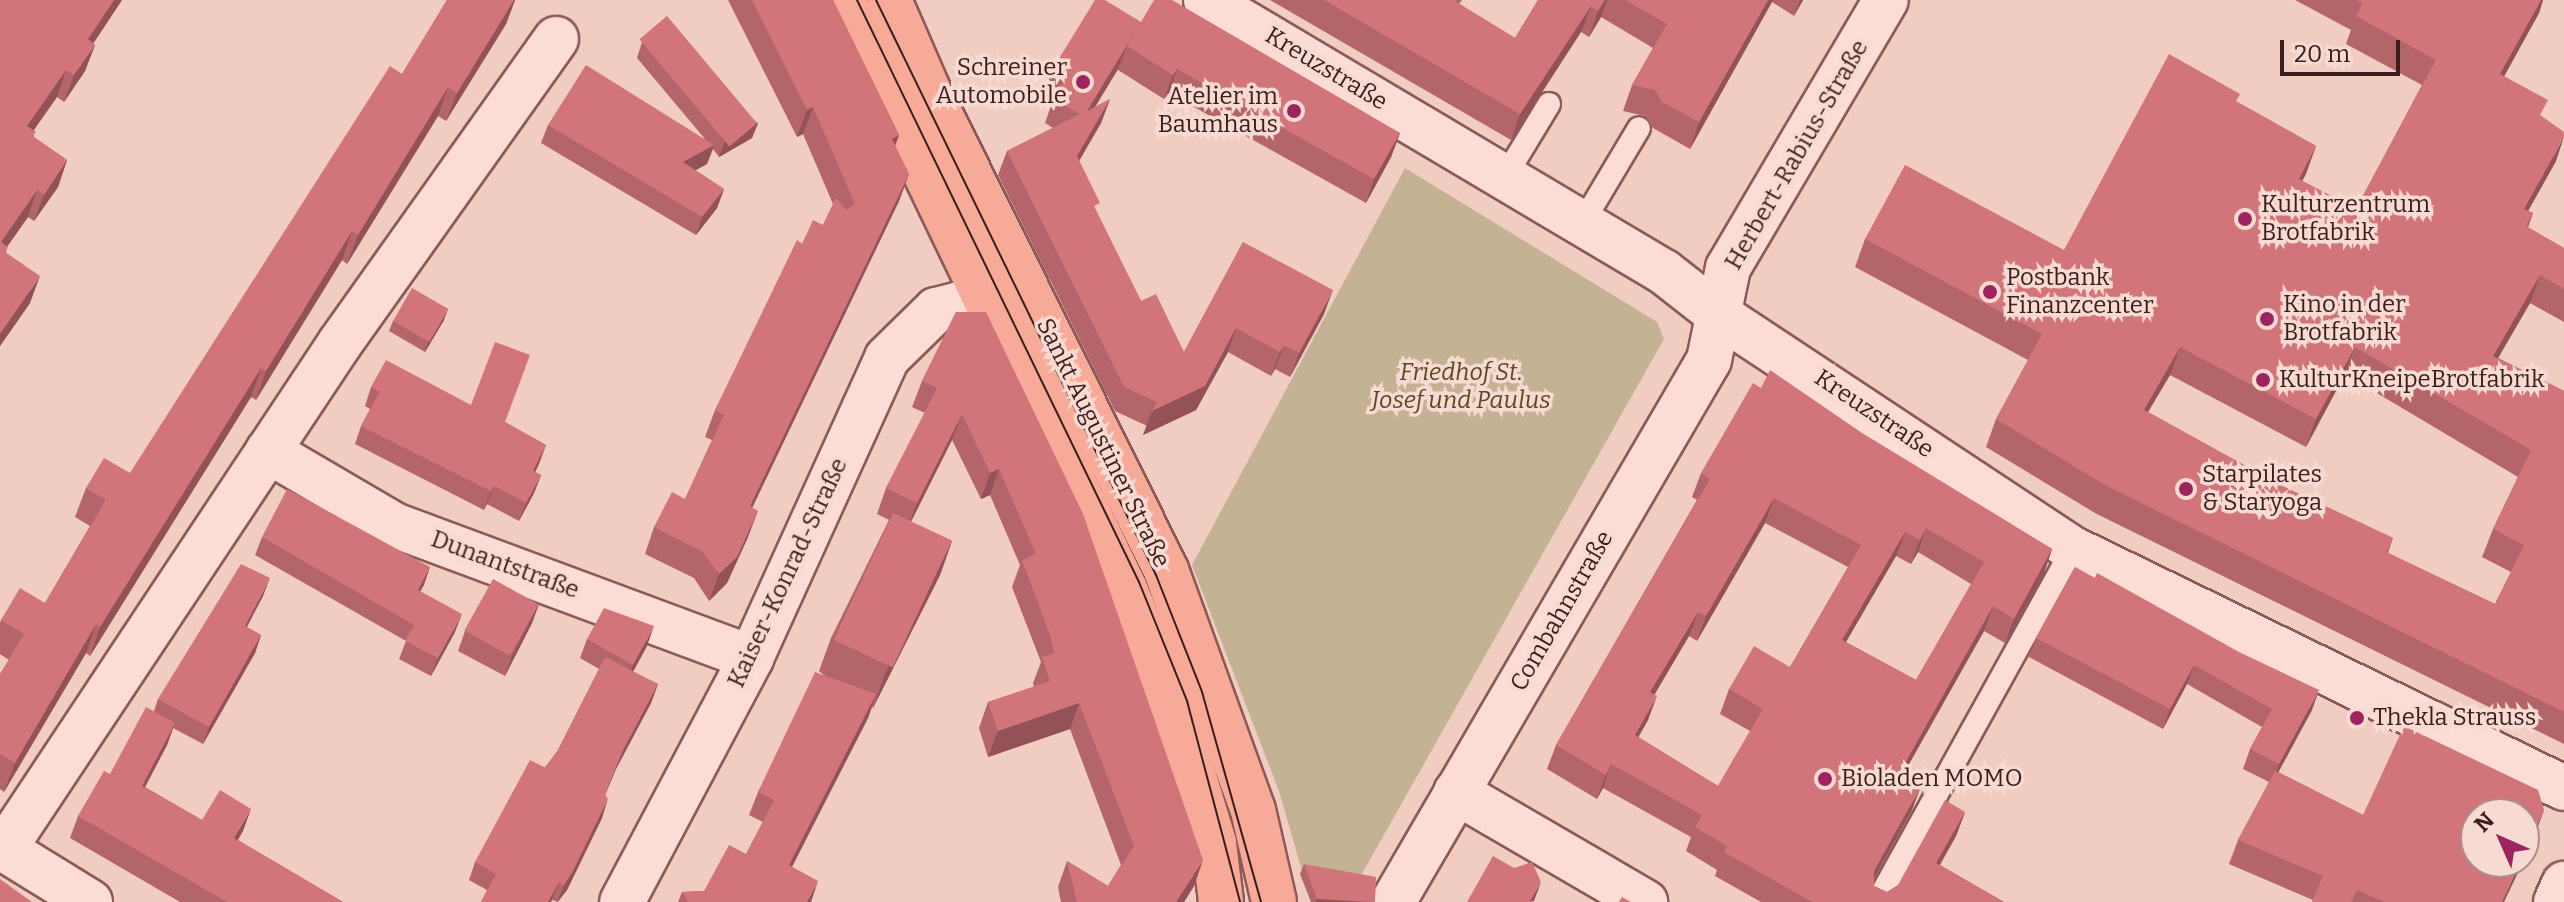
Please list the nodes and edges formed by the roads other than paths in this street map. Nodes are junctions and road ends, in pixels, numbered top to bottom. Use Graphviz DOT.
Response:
graph roads {
  1 [pos="842,0"];
  2 [pos="889,0"];
  3 [pos="1206,0"];
  4 [pos="1886,0"];
  5 [pos="556,39"];
  6 [pos="1549,104"];
  7 [pos="1639,128"];
  8 [pos="1506,175"];
  9 [pos="1583,222"];
  10 [pos="1719,315"];
  11 [pos="995,319"];
  12 [pos="268,451"];
  13 [pos="2073,549"];
  14 [pos="751,658"];
  15 [pos="2564,788"];
  16 [pos="1456,792"];
  17 [pos="2564,884"];
  18 [pos="1219,899"];
  19 [pos="90,902"];
  20 [pos="622,902"];
  21 [pos="1274,902"];
  22 [pos="1393,902"];
  23 [pos="1645,902"];
  24 [pos="1877,902"];
  25 [pos="2556,902"];
  1 -- 11 [label="main road, Sankt Augustiner Straße"];
  2 -- 21 [label="main road, Sankt Augustiner Straße"];
  3 -- 8 [label="street, Kreuzstraße"];
  4 -- 10 [label="street, Herbert-Rabius-Straße"];
  5 -- 12 [label="street"];
  6 -- 8 [label="lane"];
  7 -- 9 [label="lane"];
  8 -- 9 [label="street, Kreuzstraße"];
  9 -- 10 [label="street, Kreuzstraße"];
  10 -- 13 [label="street, Kreuzstraße"];
  10 -- 16 [label="street, Combahnstraße"];
  11 -- 14 [label="street, Kaiser-Konrad-Straße"];
  11 -- 18 [label="main road, Sankt Augustiner Straße"];
  12 -- 14 [label="street, Dunantstraße"];
  12 -- 19 [label="street"];
  13 -- 15 [label="street, Kreuzstraße"];
  13 -- 24 [label="lane"];
  14 -- 20 [label="street, Kaiser-Konrad-Straße"];
  16 -- 22 [label="street, Combahnstraße"];
  16 -- 23 [label="street"];
  17 -- 25 [label="street"];
}
